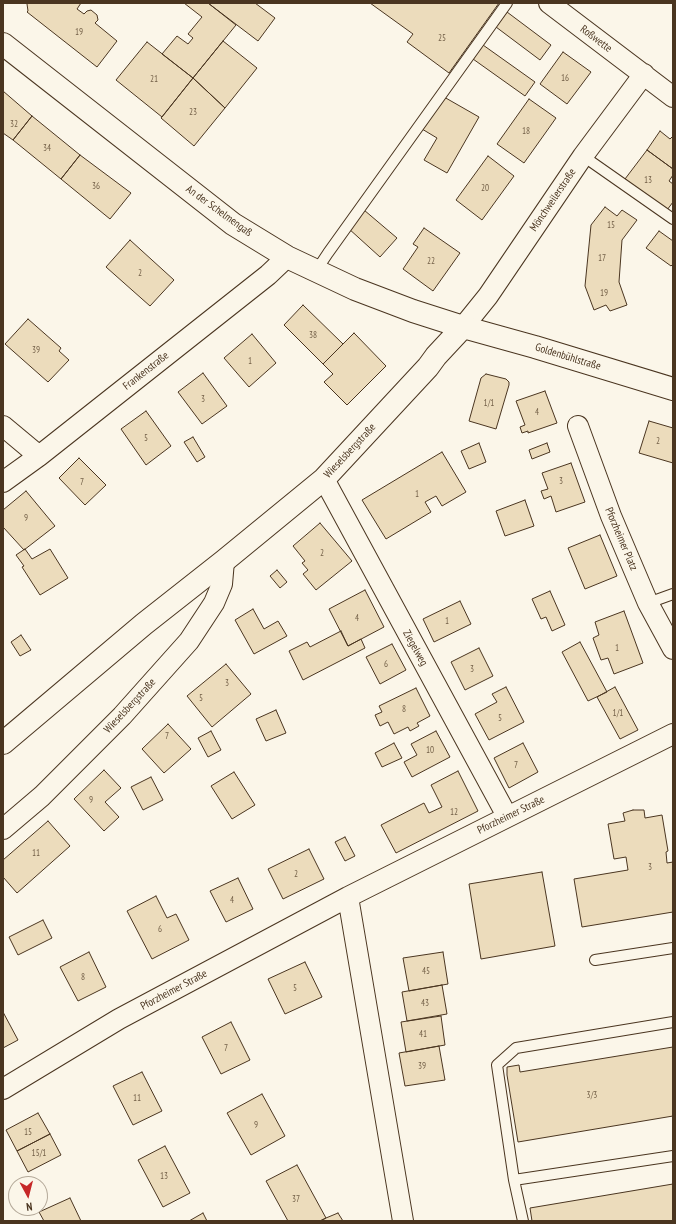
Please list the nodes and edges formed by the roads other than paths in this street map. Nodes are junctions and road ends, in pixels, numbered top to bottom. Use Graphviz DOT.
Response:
graph roads {
  1 [pos="507,3"];
  2 [pos="549,3"];
  3 [pos="3,44"];
  4 [pos="644,74"];
  5 [pos="673,96"];
  6 [pos="583,156"];
  7 [pos="673,219"];
  8 [pos="287,258"];
  9 [pos="316,271"];
  10 [pos="463,327"];
  11 [pos="673,388"];
  12 [pos="3,426"];
  13 [pos="578,426"];
  14 [pos="39,456"];
  15 [pos="324,479"];
  16 [pos="3,482"];
  17 [pos="224,561"];
  18 [pos="673,594"];
  19 [pos="648,603"];
  20 [pos="673,649"];
  21 [pos="673,734"];
  22 [pos="3,743"];
  23 [pos="507,816"];
  24 [pos="3,829"];
  25 [pos="348,897"];
  26 [pos="673,948"];
  27 [pos="595,960"];
  28 [pos="673,1022"];
  29 [pos="3,1089"];
  30 [pos="673,1156"];
  31 [pos="514,1180"];
  32 [pos="403,1221"];
  33 [pos="524,1221"];
  1 -- 9 [label="lane"];
  2 -- 4 [label="street, Roßwette"];
  3 -- 8 [label="street, An der Schelmengaß"];
  4 -- 5 [label="street, Roßwette"];
  4 -- 6 [label="street, Mönchweilerstraße"];
  6 -- 7 [label="lane"];
  6 -- 10 [label="street, Mönchweilerstraße"];
  8 -- 9 [label="street, An der Schelmengaß"];
  8 -- 14 [label="street, Frankenstraße"];
  9 -- 10 [label="street, An der Schelmengaß"];
  10 -- 11 [label="street, Goldenbühlstraße"];
  10 -- 15 [label="street, Wieselsbergstraße"];
  12 -- 14 [label="street"];
  13 -- 19 [label="street, Pforzheimer Platz"];
  14 -- 16 [label="street, Frankenstraße"];
  15 -- 17 [label="street, Wieselsbergstraße"];
  15 -- 23 [label="street, Ziegelweg"];
  17 -- 22 [label="street, Wieselsbergstraße"];
  17 -- 24 [label="street, Wieselsbergstraße"];
  18 -- 19 [label="lane"];
  19 -- 20 [label="street, Pforzheimer Platz"];
  21 -- 23 [label="street, Pforzheimer Straße"];
  23 -- 25 [label="street, Pforzheimer Straße"];
  25 -- 29 [label="street, Pforzheimer Straße"];
  25 -- 32 [label="street"];
  26 -- 27 [label="lane"];
  28 -- 31 [label="lane"];
  30 -- 31 [label="lane"];
  31 -- 33 [label="lane"];
}
